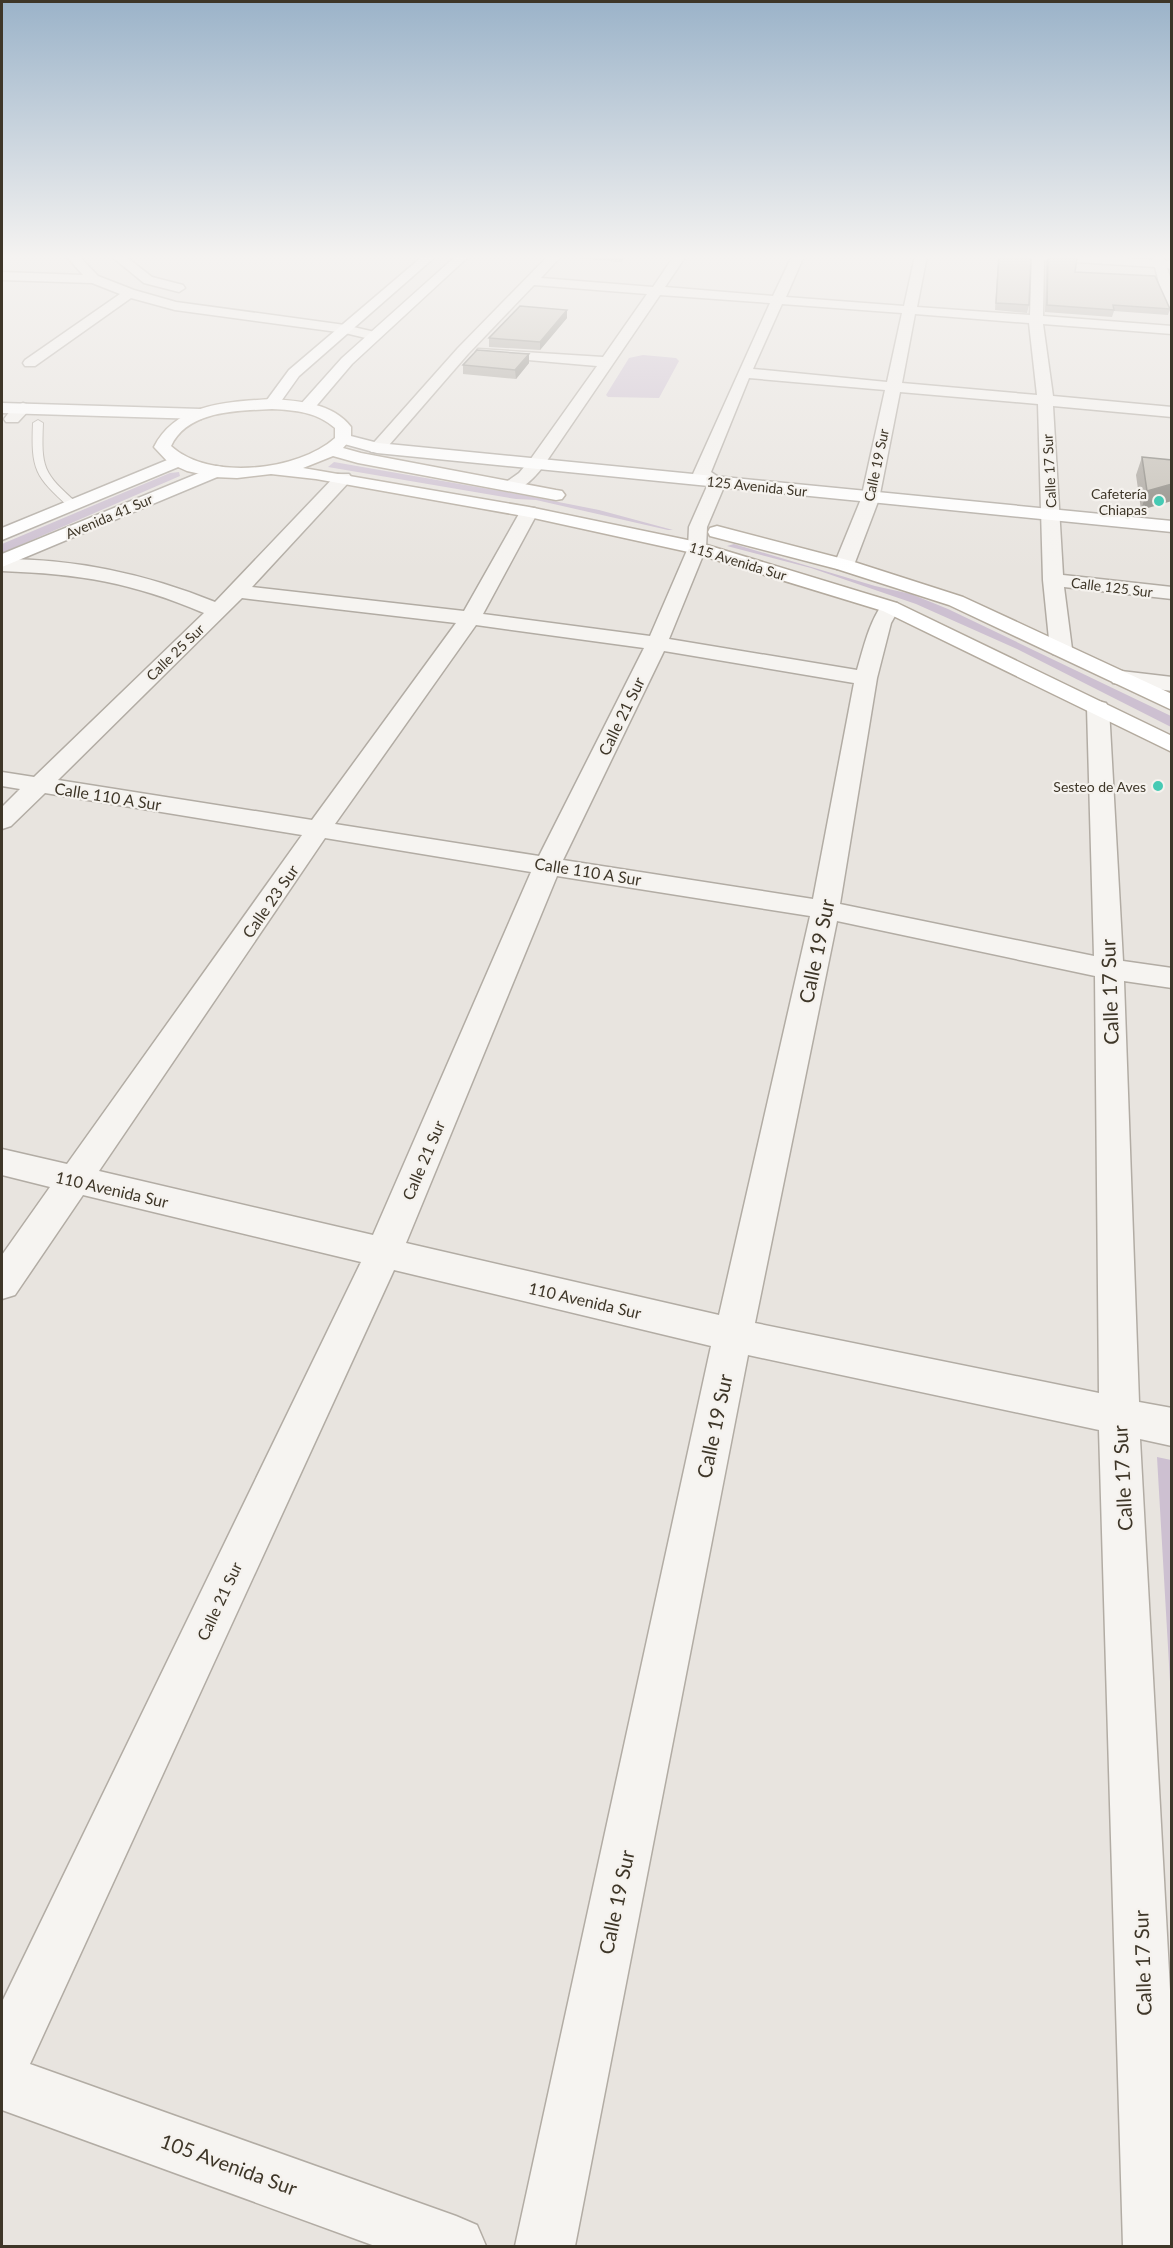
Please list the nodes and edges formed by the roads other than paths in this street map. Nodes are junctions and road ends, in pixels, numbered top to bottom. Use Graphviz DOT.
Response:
graph roads {
  1 [pos="33,361"];
  2 [pos="308,361"];
  3 [pos="347,361"];
  4 [pos="454,361"];
  5 [pos="593,361"];
  6 [pos="750,361"];
  7 [pos="898,361"];
  8 [pos="1041,361"];
  9 [pos="607,362"];
  10 [pos="30,363"];
  11 [pos="744,373"];
  12 [pos="892,388"];
  13 [pos="1044,401"];
  14 [pos="272,404"];
  15 [pos="306,408"];
  16 [pos="12,412"];
  17 [pos="1172,412"];
  18 [pos="201,414"];
  19 [pos="38,423"];
  20 [pos="337,444"];
  21 [pos="377,448"];
  22 [pos="177,461"];
  23 [pos="536,464"];
  24 [pos="274,470"];
  25 [pos="216,471"];
  26 [pos="343,478"];
  27 [pos="717,482"];
  28 [pos="512,485"];
  29 [pos="870,497"];
  30 [pos="577,500"];
  31 [pos="73,505"];
  32 [pos="529,512"];
  33 [pos="1052,515"];
  34 [pos="1172,527"];
  35 [pos="690,532"];
  36 [pos="2,535"];
  37 [pos="2,563"];
  38 [pos="844,565"];
  39 [pos="1053,580"];
  40 [pos="237,591"];
  41 [pos="1172,593"];
  42 [pos="890,608"];
  43 [pos="218,611"];
  44 [pos="470,618"];
  45 [pos="656,643"];
  46 [pos="1061,650"];
  47 [pos="866,678"];
  48 [pos="1172,684"];
  49 [pos="1109,693"];
  50 [pos="1172,703"];
  51 [pos="1172,745"];
  52 [pos="2,778"];
  53 [pos="38,784"];
  54 [pos="2,821"];
  55 [pos="318,830"];
  56 [pos="548,864"];
  57 [pos="825,910"];
  58 [pos="1109,969"];
  59 [pos="1172,978"];
  60 [pos="2,1162"];
  61 [pos="74,1180"];
  62 [pos="384,1252"];
  63 [pos="2,1284"];
  64 [pos="733,1335"];
  65 [pos="1119,1417"];
  66 [pos="1172,1427"];
  67 [pos="2,2061"];
  68 [pos="2,2082"];
  69 [pos="456,2247"];
  70 [pos="545,2247"];
  71 [pos="1153,2247"];
  1 -- 10 [label="street"];
  2 -- 14 [label="main road"];
  3 -- 15 [label="main road"];
  4 -- 21 [label="street"];
  5 -- 9 [label="street"];
  6 -- 11 [label="street"];
  7 -- 12 [label="street, Calle 19 Sur"];
  8 -- 13 [label="street, Calle 17 Sur"];
  9 -- 23 [label="street"];
  11 -- 12 [label="street"];
  11 -- 27 [label="street"];
  12 -- 13 [label="street"];
  12 -- 29 [label="street, Calle 19 Sur"];
  13 -- 17 [label="street"];
  13 -- 33 [label="street, Calle 17 Sur"];
  14 -- 15 [label="main road"];
  14 -- 18 [label="main road"];
  15 -- 20 [label="main road"];
  16 -- 18 [label="main road"];
  18 -- 22 [label="main road"];
  19 -- 31 [label="lane"];
  20 -- 21 [label="main road, 125 Avenida Sur"];
  20 -- 24 [label="main road"];
  20 -- 28 [label="main road"];
  21 -- 23 [label="main road, 125 Avenida Sur"];
  22 -- 25 [label="main road"];
  22 -- 31 [label="main road, Avenida 41 Sur"];
  23 -- 27 [label="main road, 125 Avenida Sur"];
  23 -- 28 [label="street"];
  24 -- 25 [label="main road"];
  24 -- 26 [label="main road, 115 Avenida Sur"];
  25 -- 37 [label="main road, Avenida 41 Sur"];
  26 -- 32 [label="main road, 115 Avenida Sur"];
  26 -- 40 [label="street, Calle 25 Sur"];
  27 -- 29 [label="main road, 125 Avenida Sur"];
  27 -- 35 [label="street, Calle 21 Sur"];
  28 -- 30 [label="main road"];
  29 -- 33 [label="main road, 125 Avenida Sur"];
  29 -- 38 [label="street, Calle 19 Sur"];
  31 -- 36 [label="main road, Avenida 41 Sur"];
  32 -- 35 [label="main road, 115 Avenida Sur"];
  32 -- 44 [label="street, Calle 23 Sur"];
  33 -- 34 [label="main road, 125 Avenida Sur"];
  33 -- 39 [label="street, Calle 17 Sur"];
  35 -- 38 [label="main road, 115 Avenida Sur"];
  35 -- 42 [label="main road, 115 Avenida Sur"];
  35 -- 45 [label="street, Calle 21 Sur"];
  37 -- 43 [label="street"];
  38 -- 46 [label="main road, 115 Avenida Sur"];
  39 -- 41 [label="street, Calle 125 Sur"];
  39 -- 46 [label="street, Calle 17 Sur"];
  40 -- 43 [label="street, Calle 25 Sur"];
  40 -- 44 [label="street"];
  42 -- 47 [label="street, Calle 19 Sur"];
  42 -- 49 [label="main road, 115 Avenida Sur"];
  43 -- 53 [label="street, Calle 25 Sur"];
  44 -- 45 [label="street"];
  44 -- 55 [label="street, Calle 23 Sur"];
  45 -- 47 [label="street"];
  45 -- 56 [label="street, Calle 21 Sur"];
  46 -- 49 [label="main road, 115 Avenida Sur"];
  47 -- 57 [label="street, Calle 19 Sur"];
  48 -- 49 [label="street"];
  49 -- 50 [label="main road, 115 Avenida Sur"];
  49 -- 51 [label="main road, 115 Avenida Sur"];
  49 -- 58 [label="street, Calle 17 Sur"];
  52 -- 53 [label="street, Calle 110 A Sur"];
  53 -- 54 [label="street, Calle 25 Sur"];
  53 -- 55 [label="street, Calle 110 A Sur"];
  55 -- 56 [label="street, Calle 110 A Sur"];
  55 -- 61 [label="street, Calle 23 Sur"];
  56 -- 57 [label="street, Calle 110 A Sur"];
  56 -- 62 [label="street, Calle 21 Sur"];
  57 -- 58 [label="street, Calle 110 A Sur"];
  57 -- 64 [label="street, Calle 19 Sur"];
  58 -- 59 [label="street, Calle 110 A Sur"];
  58 -- 65 [label="street, Calle 17 Sur"];
  60 -- 61 [label="street, 110 Avenida Sur"];
  61 -- 62 [label="street, 110 Avenida Sur"];
  61 -- 63 [label="street, Calle 23 Sur"];
  62 -- 64 [label="street, 110 Avenida Sur"];
  62 -- 67 [label="street, Calle 21 Sur"];
  64 -- 65 [label="street, 110 Avenida Sur"];
  64 -- 70 [label="street, Calle 19 Sur"];
  65 -- 66 [label="street, 110 Avenida Sur"];
  65 -- 71 [label="street, Calle 17 Sur"];
  68 -- 69 [label="street, 105 Avenida Sur"];
}
